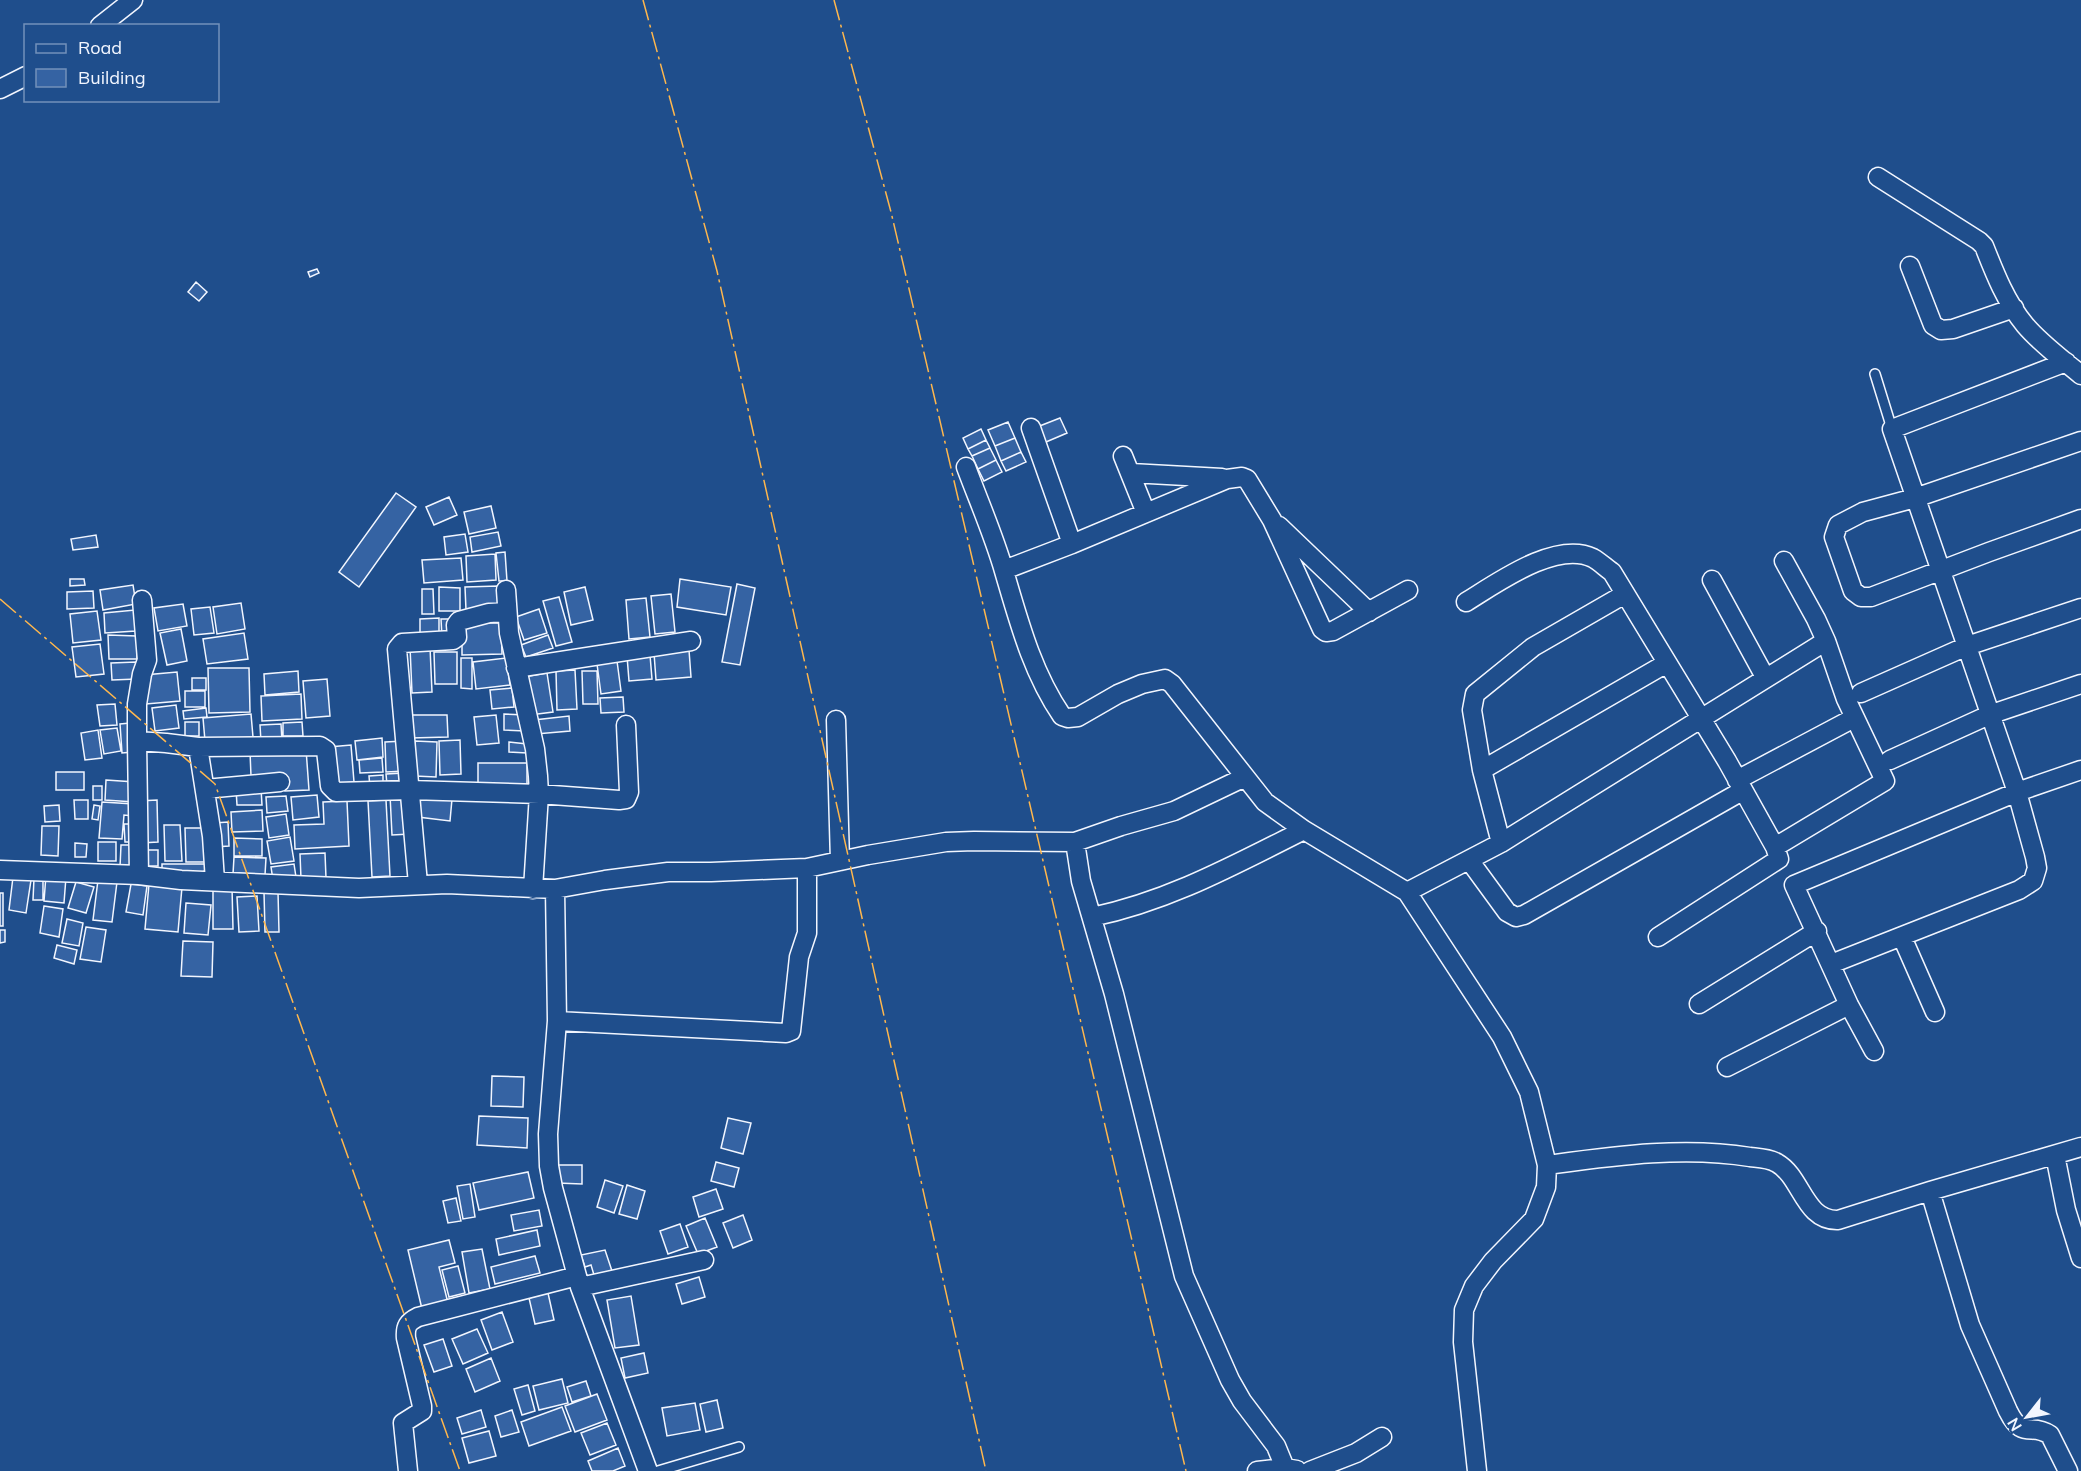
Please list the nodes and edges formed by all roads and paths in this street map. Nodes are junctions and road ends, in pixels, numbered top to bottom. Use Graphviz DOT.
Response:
graph roads {
  1 [pos="133,0"];
  2 [pos="103,24"];
  3 [pos="24,77"];
  4 [pos="0,89"];
  5 [pos="1878,177"];
  6 [pos="1910,266"];
  7 [pos="2014,308"];
  8 [pos="2066,362"];
  9 [pos="1875,374"];
  10 [pos="2081,375"];
  11 [pos="1031,428"];
  12 [pos="1892,429"];
  13 [pos="2081,441"];
  14 [pos="1123,456"];
  15 [pos="966,467"];
  16 [pos="1131,473"];
  17 [pos="1227,478"];
  18 [pos="1916,498"];
  19 [pos="1146,513"];
  20 [pos="2081,519"];
  21 [pos="1272,520"];
  22 [pos="1072,544"];
  23 [pos="1784,561"];
  24 [pos="1004,570"];
  25 [pos="1941,570"];
  26 [pos="1712,580"];
  27 [pos="506,590"];
  28 [pos="1408,590"];
  29 [pos="1625,594"];
  30 [pos="142,600"];
  31 [pos="1466,602"];
  32 [pos="2081,608"];
  33 [pos="507,612"];
  34 [pos="1369,612"];
  35 [pos="691,640"];
  36 [pos="1826,641"];
  37 [pos="1967,646"];
  38 [pos="1667,663"];
  39 [pos="516,668"];
  40 [pos="1765,677"];
  41 [pos="2081,684"];
  42 [pos="1861,693"];
  43 [pos="1989,715"];
  44 [pos="1701,717"];
  45 [pos="1854,718"];
  46 [pos="836,720"];
  47 [pos="626,725"];
  48 [pos="138,741"];
  49 [pos="198,747"];
  50 [pos="1890,760"];
  51 [pos="1482,770"];
  52 [pos="2081,770"];
  53 [pos="1245,777"];
  54 [pos="280,782"];
  55 [pos="1740,786"];
  56 [pos="205,789"];
  57 [pos="410,790"];
  58 [pos="2017,792"];
  59 [pos="539,794"];
  60 [pos="1304,830"];
  61 [pos="1075,842"];
  62 [pos="1501,843"];
  63 [pos="1774,847"];
  64 [pos="1469,860"];
  65 [pos="840,861"];
  66 [pos="807,868"];
  67 [pos="0,870"];
  68 [pos="139,875"];
  69 [pos="215,881"];
  70 [pos="418,884"];
  71 [pos="533,889"];
  72 [pos="555,889"];
  73 [pos="1407,892"];
  74 [pos="1092,917"];
  75 [pos="1816,932"];
  76 [pos="1658,936"];
  77 [pos="1902,937"];
  78 [pos="1831,964"];
  79 [pos="1699,1004"];
  80 [pos="1849,1005"];
  81 [pos="1935,1012"];
  82 [pos="557,1021"];
  83 [pos="1874,1051"];
  84 [pos="1727,1067"];
  85 [pos="2081,1147"];
  86 [pos="2055,1155"];
  87 [pos="1547,1165"];
  88 [pos="1930,1191"];
  89 [pos="2081,1258"];
  90 [pos="704,1260"];
  91 [pos="579,1281"];
  92 [pos="1382,1437"];
  93 [pos="739,1447"];
  94 [pos="1293,1469"];
  95 [pos="408,1471"];
  96 [pos="648,1471"];
  97 [pos="658,1471"];
  98 [pos="1257,1471"];
  99 [pos="1310,1471"];
  100 [pos="1477,1471"];
  101 [pos="2068,1471"];
  1 -- 2 [label="street"];
  3 -- 4 [label="street"];
  5 -- 7 [label="street"];
  6 -- 7 [label="street"];
  7 -- 8 [label="street"];
  8 -- 10 [label="street"];
  8 -- 12 [label="street"];
  9 -- 12 [label="lane"];
  11 -- 22 [label="street"];
  12 -- 18 [label="street"];
  13 -- 18 [label="street"];
  14 -- 16 [label="street"];
  15 -- 24 [label="street"];
  16 -- 17 [label="street"];
  16 -- 19 [label="street"];
  17 -- 19 [label="street"];
  17 -- 21 [label="street"];
  18 -- 25 [label="street"];
  18 -- 25 [label="street"];
  19 -- 22 [label="street"];
  20 -- 25 [label="street"];
  21 -- 34 [label="street"];
  21 -- 34 [label="street"];
  22 -- 24 [label="street"];
  23 -- 36 [label="street"];
  24 -- 53 [label="street"];
  25 -- 37 [label="street"];
  26 -- 40 [label="street"];
  27 -- 33 [label="street"];
  28 -- 34 [label="street"];
  29 -- 31 [label="street"];
  29 -- 38 [label="street"];
  29 -- 51 [label="street"];
  30 -- 48 [label="street"];
  32 -- 37 [label="street"];
  33 -- 39 [label="street"];
  33 -- 57 [label="street"];
  35 -- 39 [label="street"];
  36 -- 40 [label="street"];
  36 -- 45 [label="street"];
  37 -- 42 [label="street"];
  37 -- 43 [label="street"];
  38 -- 44 [label="street"];
  38 -- 51 [label="street"];
  39 -- 59 [label="street"];
  40 -- 44 [label="street"];
  41 -- 43 [label="street"];
  43 -- 50 [label="street"];
  43 -- 58 [label="street"];
  44 -- 55 [label="street"];
  44 -- 62 [label="street"];
  45 -- 55 [label="street"];
  45 -- 63 [label="street"];
  46 -- 65 [label="street"];
  47 -- 59 [label="street"];
  48 -- 49 [label="street"];
  48 -- 68 [label="street"];
  49 -- 56 [label="street"];
  49 -- 57 [label="street"];
  51 -- 62 [label="street"];
  52 -- 58 [label="street"];
  53 -- 60 [label="street"];
  53 -- 61 [label="street"];
  54 -- 56 [label="street"];
  55 -- 63 [label="street"];
  55 -- 64 [label="street"];
  56 -- 69 [label="street"];
  57 -- 59 [label="street"];
  57 -- 70 [label="street"];
  58 -- 75 [label="street"];
  58 -- 77 [label="street"];
  59 -- 71 [label="street"];
  60 -- 73 [label="street"];
  60 -- 74 [label="street"];
  61 -- 65 [label="street"];
  61 -- 74 [label="street"];
  62 -- 64 [label="street"];
  63 -- 76 [label="street"];
  64 -- 73 [label="street"];
  65 -- 66 [label="street"];
  66 -- 72 [label="street"];
  66 -- 82 [label="street"];
  67 -- 68 [label="street"];
  68 -- 69 [label="street"];
  69 -- 70 [label="street"];
  70 -- 71 [label="street"];
  71 -- 72 [label="street"];
  72 -- 82 [label="street"];
  73 -- 87 [label="street"];
  74 -- 94 [label="street"];
  75 -- 78 [label="street"];
  75 -- 79 [label="street"];
  77 -- 78 [label="street"];
  77 -- 81 [label="street"];
  78 -- 80 [label="street"];
  80 -- 83 [label="street"];
  80 -- 84 [label="street"];
  82 -- 91 [label="street"];
  85 -- 86 [label="street"];
  86 -- 88 [label="street"];
  86 -- 89 [label="street"];
  87 -- 88 [label="street"];
  87 -- 100 [label="street"];
  88 -- 101 [label="street"];
  90 -- 91 [label="street"];
  91 -- 95 [label="street"];
  91 -- 96 [label="street"];
  92 -- 99 [label="street"];
  93 -- 97 [label="lane"];
  94 -- 98 [label="street"];
}
